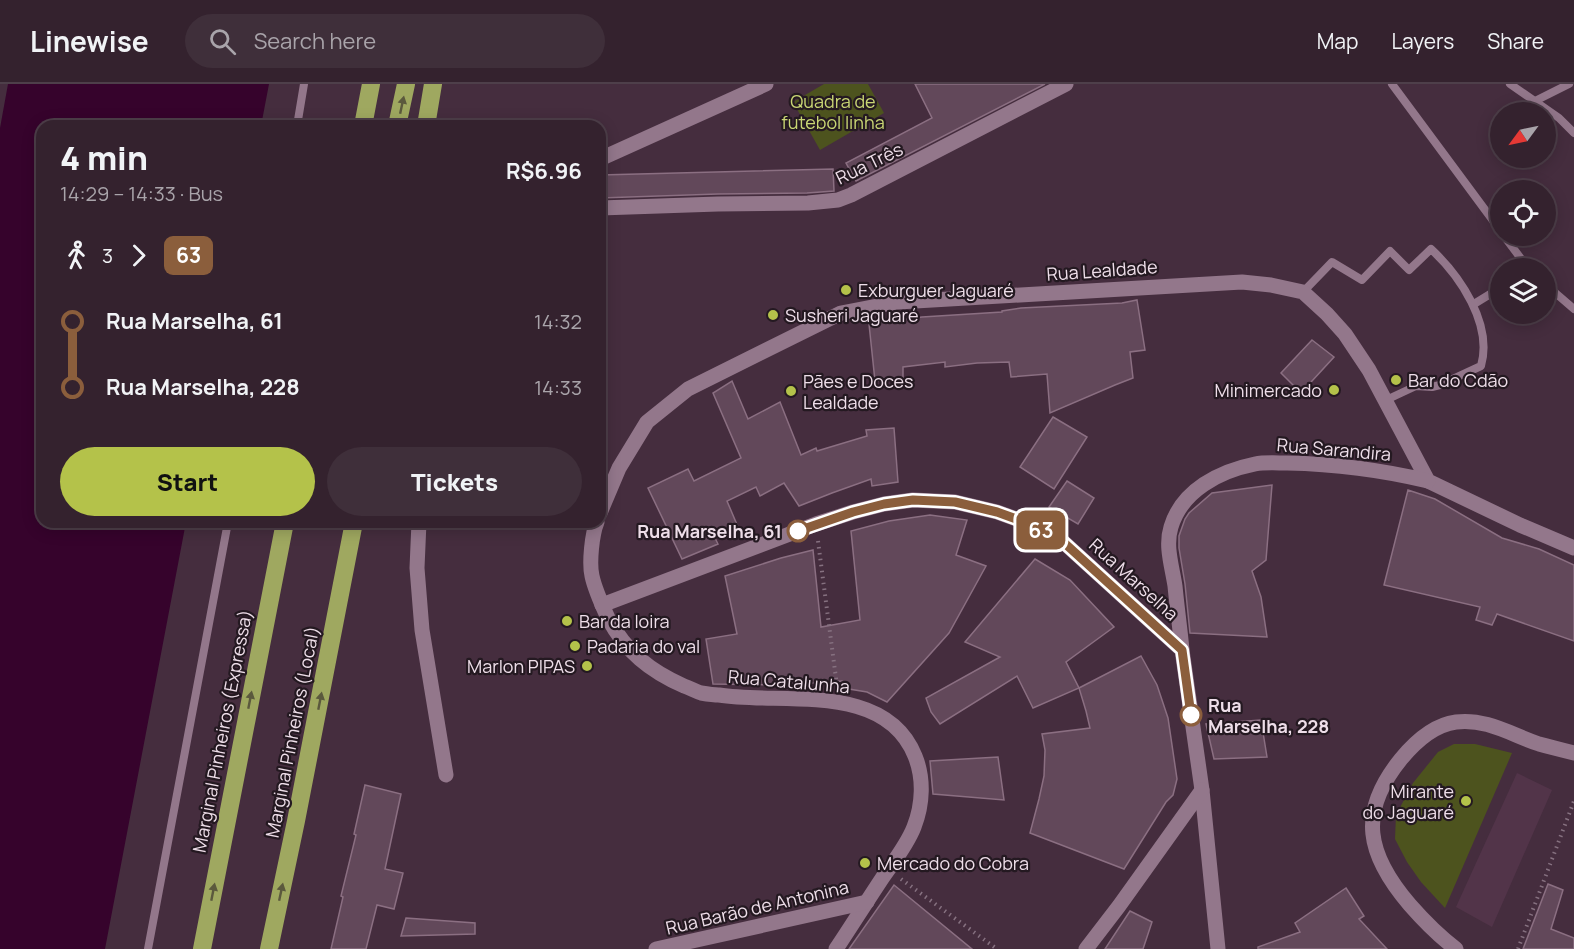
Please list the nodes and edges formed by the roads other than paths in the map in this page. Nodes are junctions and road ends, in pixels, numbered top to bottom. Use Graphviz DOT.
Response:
graph roads {
  1 [pos="304,84"];
  2 [pos="371,84"];
  3 [pos="406,84"];
  4 [pos="433,84"];
  5 [pos="766,84"];
  6 [pos="1066,84"];
  7 [pos="1392,84"];
  8 [pos="1510,84"];
  9 [pos="1569,84"];
  10 [pos="1535,101"];
  11 [pos="298,120"];
  12 [pos="364,120"];
  13 [pos="398,120"];
  14 [pos="427,120"];
  15 [pos="1574,133"];
  16 [pos="606,156"];
  17 [pos="606,208"];
  18 [pos="1490,216"];
  19 [pos="1303,292"];
  20 [pos="1556,293"];
  21 [pos="1490,294"];
  22 [pos="1474,304"];
  23 [pos="1574,309"];
  24 [pos="1386,400"];
  25 [pos="1428,481"];
  26 [pos="606,499"];
  27 [pos="227,528"];
  28 [pos="284,528"];
  29 [pos="293,528"];
  30 [pos="353,528"];
  31 [pos="419,528"];
  32 [pos="595,528"];
  33 [pos="1574,548"];
  34 [pos="271,589"];
  35 [pos="602,606"];
  36 [pos="1182,650"];
  37 [pos="1574,753"];
  38 [pos="446,775"];
  39 [pos="1202,790"];
  40 [pos="867,902"];
  41 [pos="148,949"];
  42 [pos="202,949"];
  43 [pos="269,949"];
  44 [pos="656,949"];
  45 [pos="836,949"];
  46 [pos="1086,949"];
  47 [pos="1218,949"];
  48 [pos="1456,949"];
  1 -- 11 [label="lane"];
  2 -- 12 [label="highway"];
  13 -- 3 [label="highway, one-way"];
  4 -- 14 [label="highway"];
  5 -- 16 [label="street"];
  6 -- 17 [label="street, Rua Três"];
  7 -- 18 [label="lane"];
  8 -- 10 [label="lane"];
  9 -- 10 [label="lane"];
  10 -- 15 [label="lane"];
  19 -- 22 [label="lane"];
  19 -- 24 [label="street"];
  19 -- 26 [label="street, Rua Lealdade"];
  20 -- 23 [label="lane"];
  21 -- 22 [label="lane"];
  22 -- 24 [label="lane"];
  24 -- 25 [label="street"];
  25 -- 33 [label="street"];
  25 -- 36 [label="street, Rua Sarandira"];
  27 -- 41 [label="lane"];
  28 -- 34 [label="highway, Marginal Pinheiros (Expressa)"];
  29 -- 34 [label="highway"];
  43 -- 30 [label="highway, Marginal Pinheiros (Local), one-way"];
  31 -- 38 [label="street"];
  32 -- 35 [label="street"];
  42 -- 34 [label="highway, Marginal Pinheiros (Expressa), one-way"];
  35 -- 36 [label="street, Rua Marselha"];
  35 -- 40 [label="street, Rua Catalunha"];
  36 -- 39 [label="street"];
  37 -- 48 [label="street"];
  39 -- 46 [label="street"];
  39 -- 47 [label="street"];
  40 -- 44 [label="street, Rua Barão de Antonina"];
  40 -- 45 [label="street, Rua Catalunha"];
}
